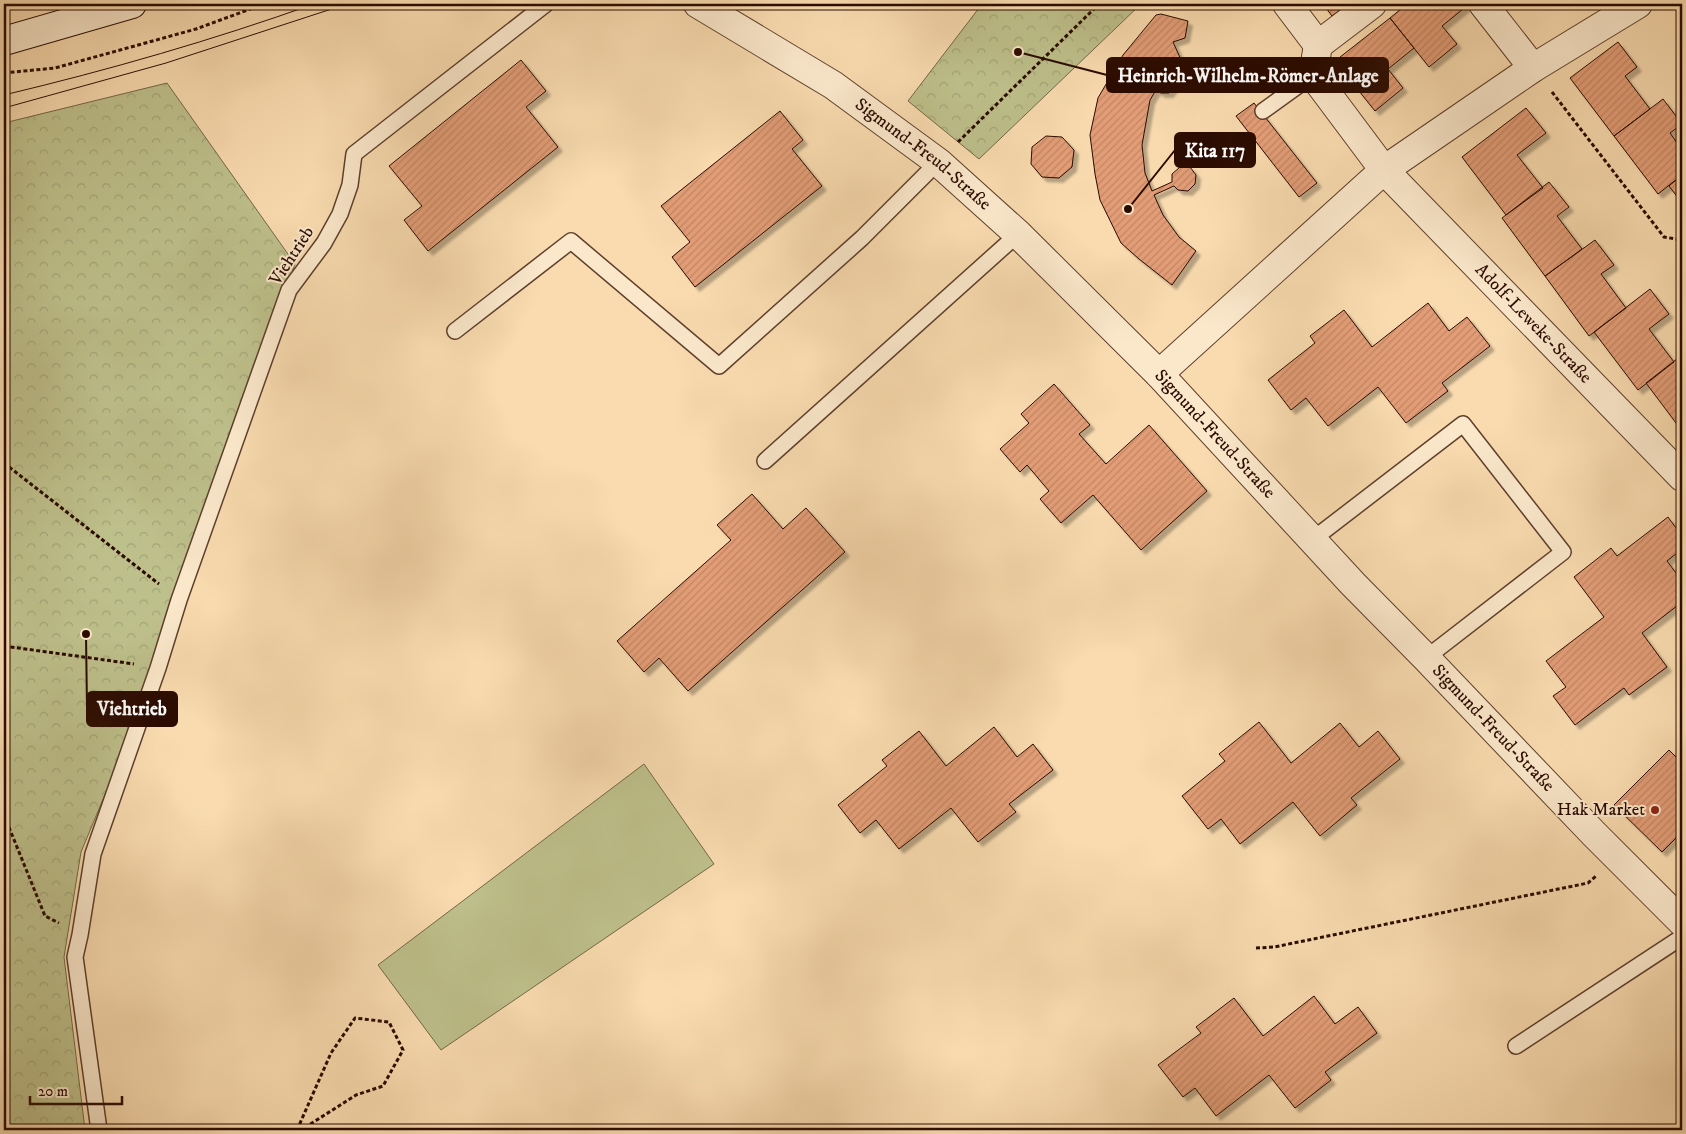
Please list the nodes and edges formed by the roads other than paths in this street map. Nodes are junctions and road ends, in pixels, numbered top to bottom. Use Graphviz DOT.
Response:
graph roads {
  1 [pos="132,4"];
  2 [pos="546,4"];
  3 [pos="698,4"];
  4 [pos="1287,4"];
  5 [pos="1372,4"];
  6 [pos="1483,4"];
  7 [pos="1638,4"];
  8 [pos="4,41"];
  9 [pos="1318,45"];
  10 [pos="1533,68"];
  11 [pos="1313,75"];
  12 [pos="1263,111"];
  13 [pos="938,162"];
  14 [pos="1384,170"];
  15 [pos="1018,234"];
  16 [pos="455,331"];
  17 [pos="1159,374"];
  18 [pos="765,460"];
  19 [pos="1682,477"];
  20 [pos="1312,540"];
  21 [pos="1426,658"];
  22 [pos="1682,922"];
  23 [pos="1682,937"];
  24 [pos="1516,1046"];
  25 [pos="98,1130"];
  1 -- 8 [label="street"];
  2 -- 25 [label="lane, Viehtrieb"];
  3 -- 13 [label="street, Sigmund-Freud-Straße"];
  4 -- 9 [label="street"];
  5 -- 9 [label="street"];
  6 -- 10 [label="street"];
  7 -- 10 [label="street"];
  9 -- 11 [label="street"];
  10 -- 14 [label="street"];
  11 -- 12 [label="lane"];
  11 -- 14 [label="street, Adolf-Leweke-Straße"];
  13 -- 15 [label="street, Sigmund-Freud-Straße"];
  13 -- 16 [label="lane"];
  14 -- 17 [label="street"];
  14 -- 19 [label="street, Adolf-Leweke-Straße"];
  15 -- 17 [label="street, Sigmund-Freud-Straße"];
  15 -- 18 [label="lane"];
  17 -- 20 [label="street, Sigmund-Freud-Straße"];
  20 -- 21 [label="street, Sigmund-Freud-Straße"];
  20 -- 21 [label="lane"];
  21 -- 22 [label="street, Sigmund-Freud-Straße"];
  23 -- 24 [label="lane"];
}
